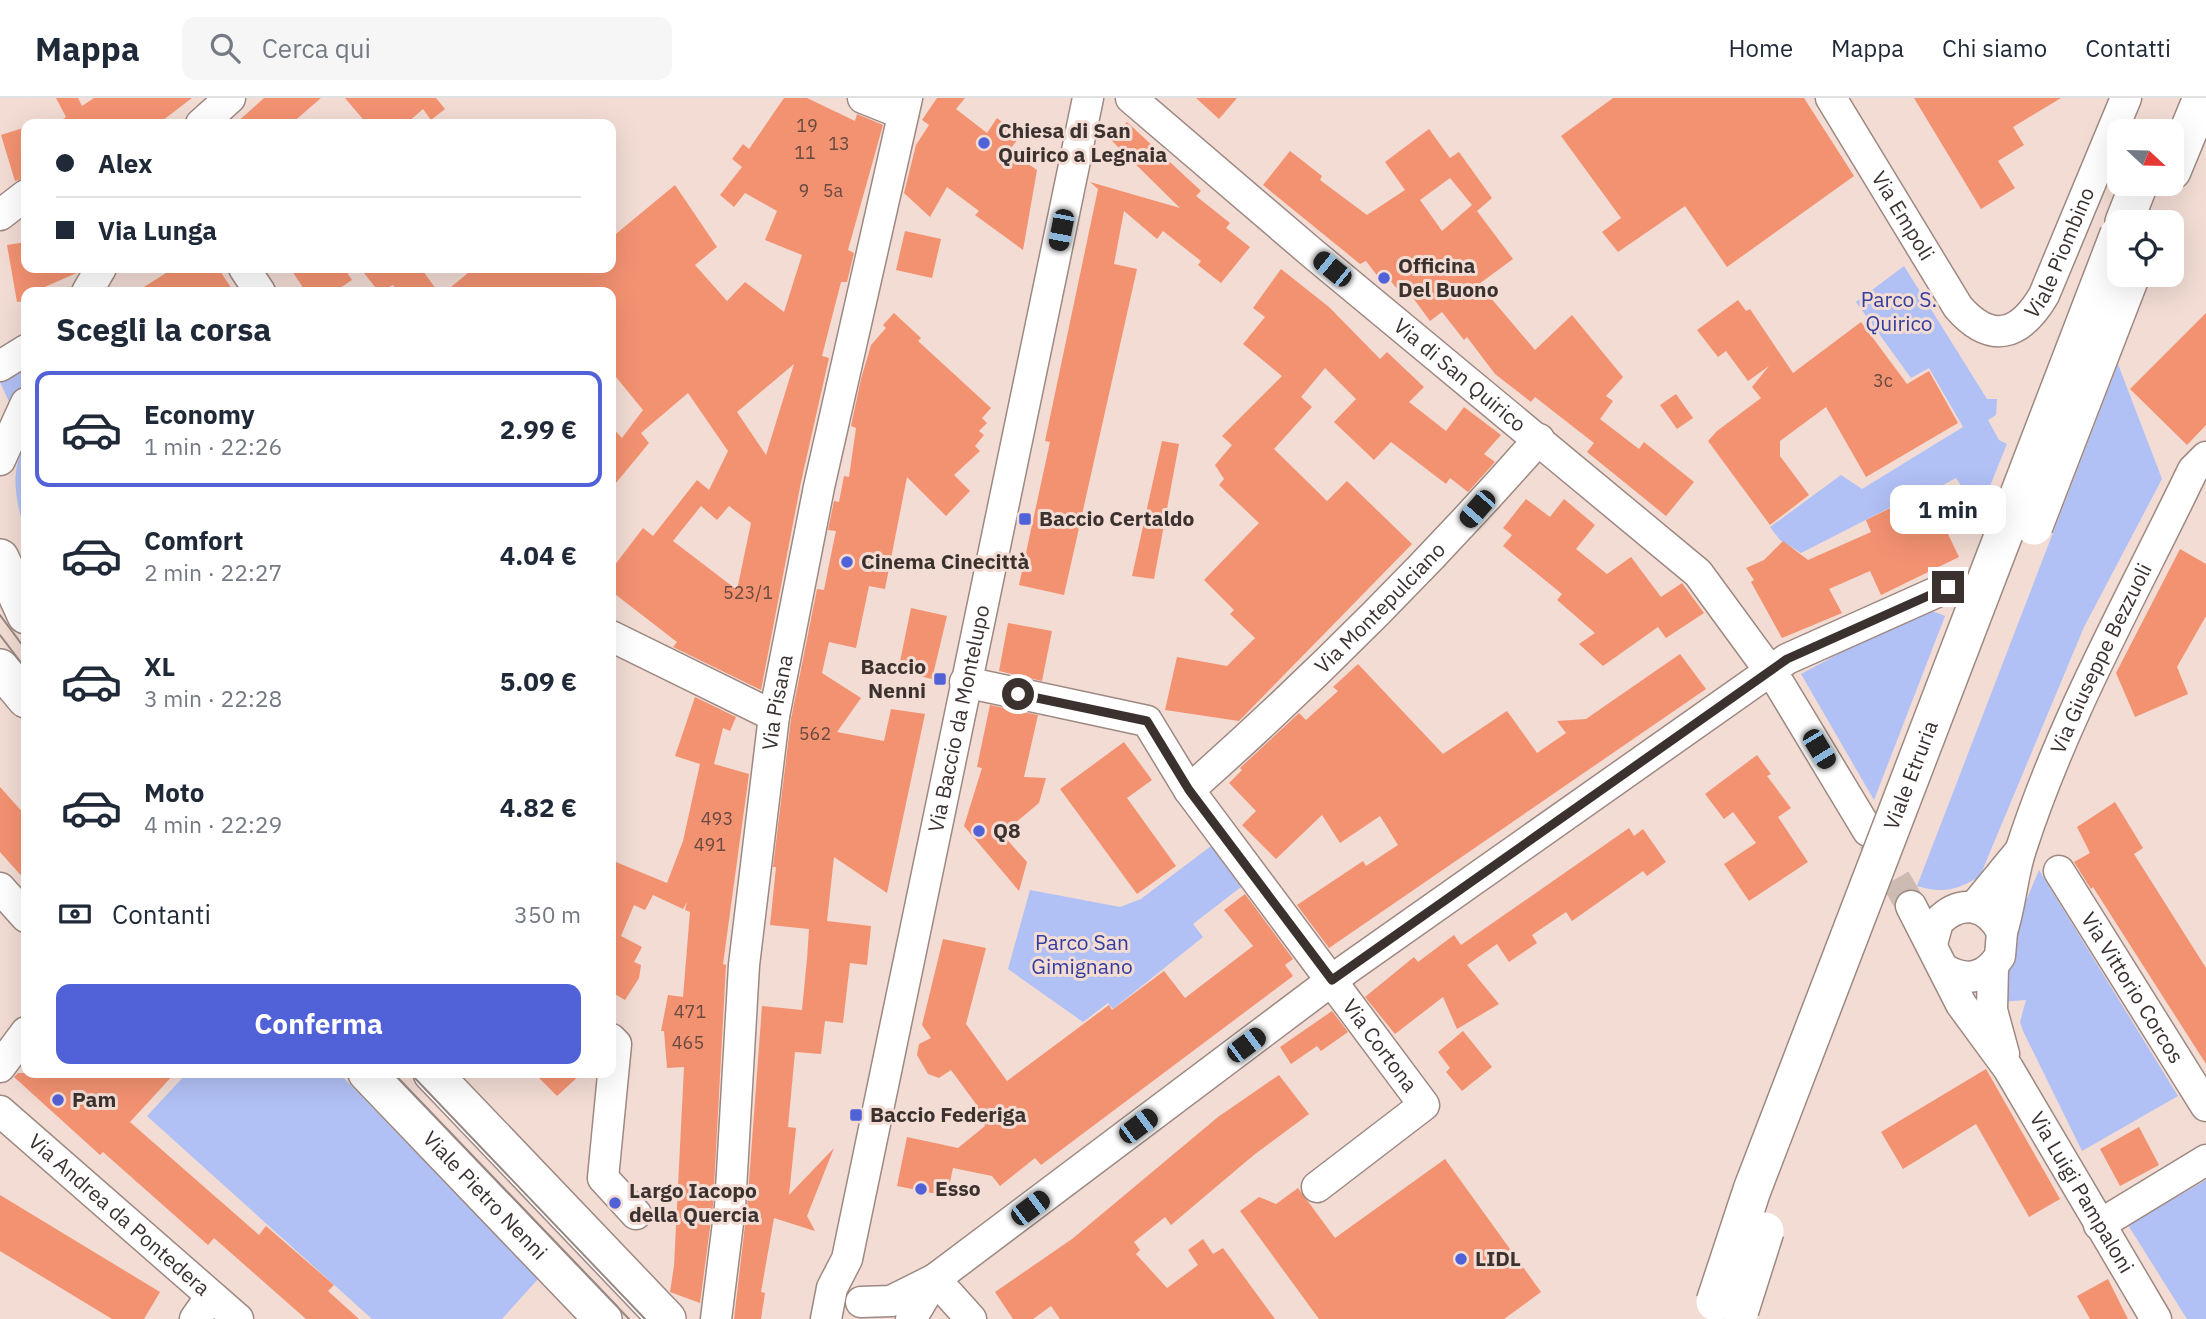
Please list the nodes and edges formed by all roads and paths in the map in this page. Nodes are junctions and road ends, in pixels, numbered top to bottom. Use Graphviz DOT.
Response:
graph roads {
  1 [pos="230,98"];
  2 [pos="863,98"];
  3 [pos="1088,98"];
  4 [pos="1131,98"];
  5 [pos="1832,98"];
  6 [pos="2126,98"];
  7 [pos="2174,98"];
  8 [pos="2202,98"];
  9 [pos="905,106"];
  10 [pos="207,119"];
  11 [pos="2165,119"];
  12 [pos="2184,142"];
  13 [pos="21,199"];
  14 [pos="0,215"];
  15 [pos="2107,265"];
  16 [pos="2127,287"];
  17 [pos="1981,328"];
  18 [pos="21,354"];
  19 [pos="0,366"];
  20 [pos="21,414"];
  21 [pos="1539,439"];
  22 [pos="0,460"];
  23 [pos="2202,468"];
  24 [pos="0,558"];
  25 [pos="1948,587"];
  26 [pos="21,604"];
  27 [pos="616,638"];
  28 [pos="0,668"];
  29 [pos="1770,671"];
  30 [pos="965,682"];
  31 [pos="21,693"];
  32 [pos="774,716"];
  33 [pos="1189,790"];
  34 [pos="1868,831"];
  35 [pos="2021,851"];
  36 [pos="2059,871"];
  37 [pos="0,888"];
  38 [pos="1974,907"];
  39 [pos="21,911"];
  40 [pos="2001,932"];
  41 [pos="1938,957"];
  42 [pos="1993,967"];
  43 [pos="1332,980"];
  44 [pos="21,1039"];
  45 [pos="0,1067"];
  46 [pos="2008,1068"];
  47 [pos="372,1078"];
  48 [pos="437,1078"];
  49 [pos="613,1078"];
  50 [pos="2206,1106"];
  51 [pos="0,1111"];
  52 [pos="2206,1160"];
  53 [pos="1317,1187"];
  54 [pos="636,1214"];
  55 [pos="2099,1225"];
  56 [pos="935,1279"];
  57 [pos="856,1297"];
  58 [pos="203,1308"];
  59 [pos="1726,1313"];
  60 [pos="238,1319"];
  61 [pos="603,1319"];
  62 [pos="667,1319"];
  63 [pos="716,1319"];
  64 [pos="826,1319"];
  65 [pos="911,1319"];
  66 [pos="971,1319"];
  67 [pos="2156,1319"];
  1 -- 10 [label="street"];
  2 -- 9 [label="street"];
  3 -- 30 [label="street, Via Baccio da Montelupo"];
  4 -- 21 [label="street, Via di San Quirico"];
  5 -- 17 [label="street, Via Empoli"];
  6 -- 17 [label="street, Viale Piombino"];
  7 -- 11 [label="main road"];
  8 -- 12 [label="main road"];
  9 -- 32 [label="street, Via Pisana"];
  13 -- 14 [label="street"];
  15 -- 59 [label="main road, Viale Etruria, bridge"];
  16 -- 59 [label="main road, Viale Etruria, bridge"];
  18 -- 19 [label="street"];
  20 -- 22 [label="street"];
  21 -- 29 [label="street, Via di San Quirico"];
  21 -- 33 [label="street, Via Montepulciano"];
  23 -- 35 [label="street, Via Giuseppe Bezzuoli"];
  24 -- 26 [label="main road"];
  25 -- 29 [label="street"];
  27 -- 32 [label="street"];
  28 -- 31 [label="main road"];
  29 -- 34 [label="street"];
  29 -- 43 [label="street"];
  30 -- 33 [label="street"];
  30 -- 57 [label="street, Via Baccio da Montelupo"];
  32 -- 63 [label="street, Via Pisana"];
  33 -- 43 [label="street"];
  35 -- 38 [label="street, Via Giuseppe Bezzuoli"];
  35 -- 40 [label="street, Via Giuseppe Bezzuoli"];
  36 -- 50 [label="street, Via Vittorio Corcos"];
  37 -- 39 [label="street"];
  38 -- 40 [label="street"];
  38 -- 41 [label="street, Via Luigi Pampaloni"];
  40 -- 42 [label="street, Via Luigi Pampaloni"];
  41 -- 42 [label="street"];
  41 -- 46 [label="street, Via Luigi Pampaloni"];
  42 -- 46 [label="street, Via Luigi Pampaloni"];
  43 -- 53 [label="street, Via Cortona"];
  43 -- 56 [label="street"];
  44 -- 45 [label="street"];
  46 -- 55 [label="street, Via Luigi Pampaloni"];
  47 -- 61 [label="main road, Viale Pietro Nenni"];
  48 -- 62 [label="main road"];
  49 -- 54 [label="street"];
  51 -- 58 [label="street, Via Andrea da Pontedera"];
  52 -- 55 [label="street"];
  55 -- 67 [label="street, Via Luigi Pampaloni"];
  56 -- 57 [label="street"];
  56 -- 65 [label="street"];
  56 -- 66 [label="street"];
  57 -- 64 [label="street, Via Baccio da Montelupo"];
  58 -- 60 [label="street, Via Andrea da Pontedera"];
}
